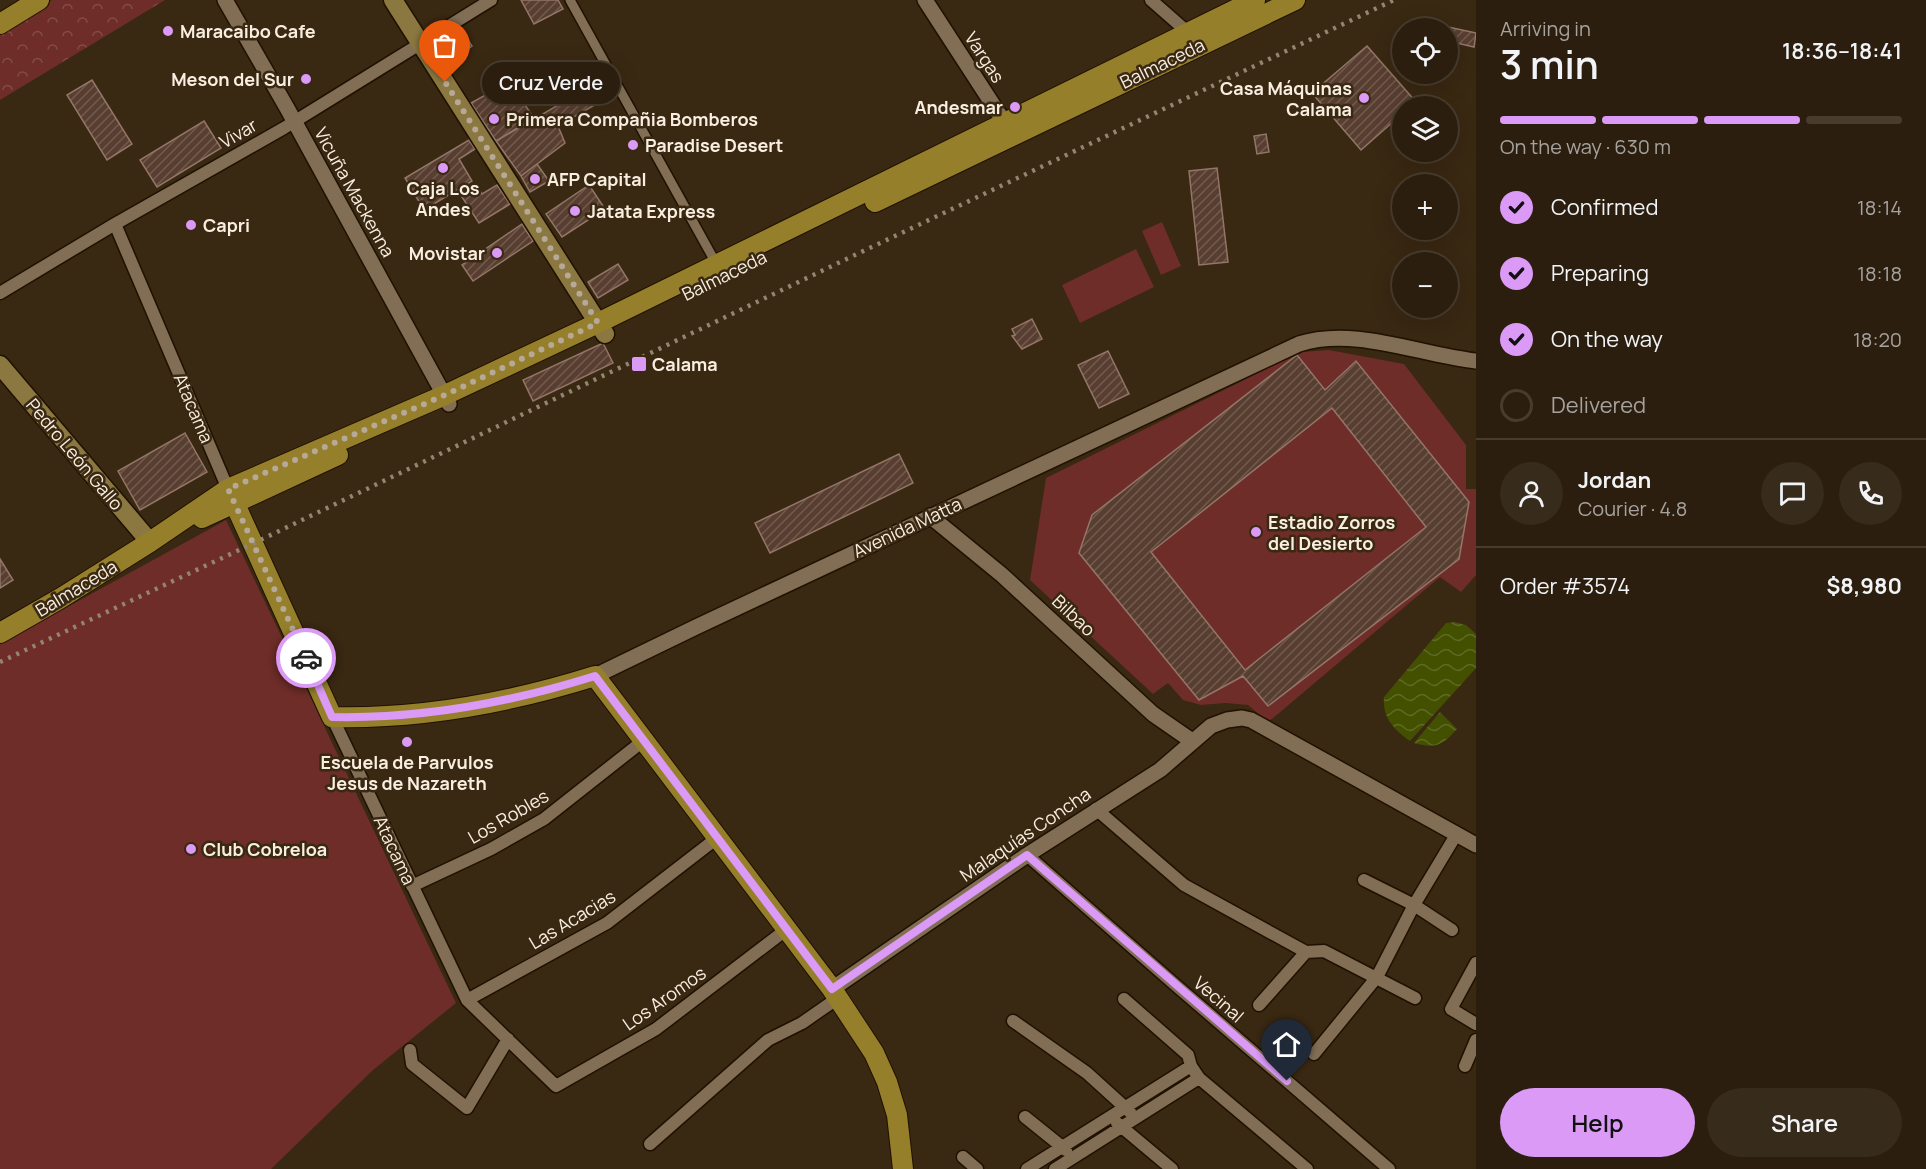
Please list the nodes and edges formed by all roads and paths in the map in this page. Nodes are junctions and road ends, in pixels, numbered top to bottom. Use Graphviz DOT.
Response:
graph roads {
  1 [pos="39,0"];
  2 [pos="225,0"];
  3 [pos="393,0"];
  4 [pos="491,0"];
  5 [pos="570,0"];
  6 [pos="925,0"];
  7 [pos="1151,0"];
  8 [pos="1255,0"];
  9 [pos="1295,0"];
  10 [pos="1,22"];
  11 [pos="1195,38"];
  12 [pos="421,44"];
  13 [pos="294,122"];
  14 [pos="1009,128"];
  15 [pos="115,224"];
  16 [pos="718,266"];
  17 [pos="0,293"];
  18 [pos="601,328"];
  19 [pos="1476,361"];
  20 [pos="0,365"];
  21 [pos="447,400"];
  22 [pos="231,496"];
  23 [pos="930,516"];
  24 [pos="150,542"];
  25 [pos="0,633"];
  26 [pos="595,676"];
  27 [pos="332,717"];
  28 [pos="643,741"];
  29 [pos="1192,741"];
  30 [pos="1096,809"];
  31 [pos="1456,835"];
  32 [pos="717,838"];
  33 [pos="1476,845"];
  34 [pos="1027,855"];
  35 [pos="1364,880"];
  36 [pos="412,886"];
  37 [pos="1414,905"];
  38 [pos="787,929"];
  39 [pos="1452,930"];
  40 [pos="1306,952"];
  41 [pos="1476,963"];
  42 [pos="1377,977"];
  43 [pos="835,993"];
  44 [pos="1415,998"];
  45 [pos="1124,999"];
  46 [pos="467,1000"];
  47 [pos="1260,1005"];
  48 [pos="1013,1021"];
  49 [pos="1476,1024"];
  50 [pos="508,1039"];
  51 [pos="1476,1040"];
  52 [pos="410,1050"];
  53 [pos="1314,1054"];
  54 [pos="1476,1060"];
  55 [pos="1191,1066"];
  56 [pos="1199,1078"];
  57 [pos="556,1086"];
  58 [pos="1125,1107"];
  59 [pos="1110,1116"];
  60 [pos="1025,1117"];
  61 [pos="1136,1118"];
  62 [pos="1122,1127"];
  63 [pos="650,1144"];
  64 [pos="1061,1146"];
  65 [pos="1074,1156"];
  66 [pos="963,1157"];
  67 [pos="1033,1167"];
  68 [pos="903,1169"];
  69 [pos="977,1169"];
  70 [pos="1055,1169"];
  71 [pos="1172,1169"];
  72 [pos="1307,1169"];
  73 [pos="1389,1169"];
  1 -- 10 [label="main road"];
  2 -- 13 [label="street, Vicuña Mackenna"];
  3 -- 12 [label="main road"];
  4 -- 12 [label="street, Vivar"];
  5 -- 16 [label="street"];
  6 -- 14 [label="street, Vargas"];
  7 -- 11 [label="street"];
  8 -- 11 [label="main road, Balmaceda"];
  9 -- 11 [label="main road, Balmaceda"];
  11 -- 14 [label="main road, Balmaceda"];
  12 -- 13 [label="street, Vivar"];
  12 -- 18 [label="main road"];
  13 -- 15 [label="street, Vivar"];
  13 -- 21 [label="street, Vicuña Mackenna"];
  14 -- 16 [label="main road, Balmaceda"];
  14 -- 18 [label="main road, Balmaceda"];
  15 -- 17 [label="street, Vivar"];
  15 -- 22 [label="street, Atacama"];
  16 -- 18 [label="main road, Balmaceda"];
  18 -- 21 [label="main road, Balmaceda"];
  19 -- 23 [label="street, Avenida Matta"];
  20 -- 24 [label="main road, Pedro León Gallo"];
  21 -- 22 [label="main road, Balmaceda"];
  22 -- 24 [label="main road, Balmaceda"];
  22 -- 27 [label="main road, Atacama"];
  23 -- 26 [label="street, Avenida Matta"];
  23 -- 29 [label="street, Bilbao"];
  24 -- 25 [label="main road, Balmaceda"];
  26 -- 27 [label="main road, Avenida Matta"];
  26 -- 28 [label="main road"];
  27 -- 36 [label="street, Atacama"];
  28 -- 32 [label="main road"];
  28 -- 36 [label="street, Los Robles"];
  29 -- 30 [label="street, Malaquías Concha"];
  29 -- 31 [label="street, Malaquías Concha"];
  30 -- 34 [label="street, Malaquías Concha"];
  30 -- 40 [label="street"];
  31 -- 33 [label="street"];
  31 -- 37 [label="street"];
  32 -- 38 [label="main road"];
  32 -- 46 [label="street, Las Acacias"];
  34 -- 43 [label="street, Malaquías Concha"];
  34 -- 73 [label="street, Vecinal"];
  35 -- 37 [label="street"];
  36 -- 46 [label="street, Atacama"];
  37 -- 39 [label="street"];
  37 -- 42 [label="street"];
  38 -- 43 [label="main road"];
  38 -- 57 [label="street, Los Aromos"];
  40 -- 42 [label="street"];
  40 -- 47 [label="street"];
  41 -- 49 [label="street"];
  42 -- 44 [label="street"];
  42 -- 53 [label="street"];
  43 -- 63 [label="street"];
  43 -- 68 [label="main road"];
  45 -- 55 [label="street"];
  46 -- 50 [label="street, Atacama"];
  48 -- 58 [label="street"];
  50 -- 52 [label="street"];
  50 -- 57 [label="street, Atacama"];
  51 -- 54 [label="street"];
  55 -- 56 [label="street"];
  55 -- 58 [label="street"];
  56 -- 61 [label="street"];
  56 -- 72 [label="street"];
  58 -- 59 [label="street"];
  58 -- 61 [label="street"];
  59 -- 62 [label="street"];
  59 -- 64 [label="street"];
  60 -- 64 [label="street"];
  61 -- 62 [label="street"];
  62 -- 65 [label="street"];
  62 -- 71 [label="street"];
  64 -- 65 [label="street"];
  64 -- 67 [label="street"];
  65 -- 70 [label="street"];
  66 -- 69 [label="street"];
}
